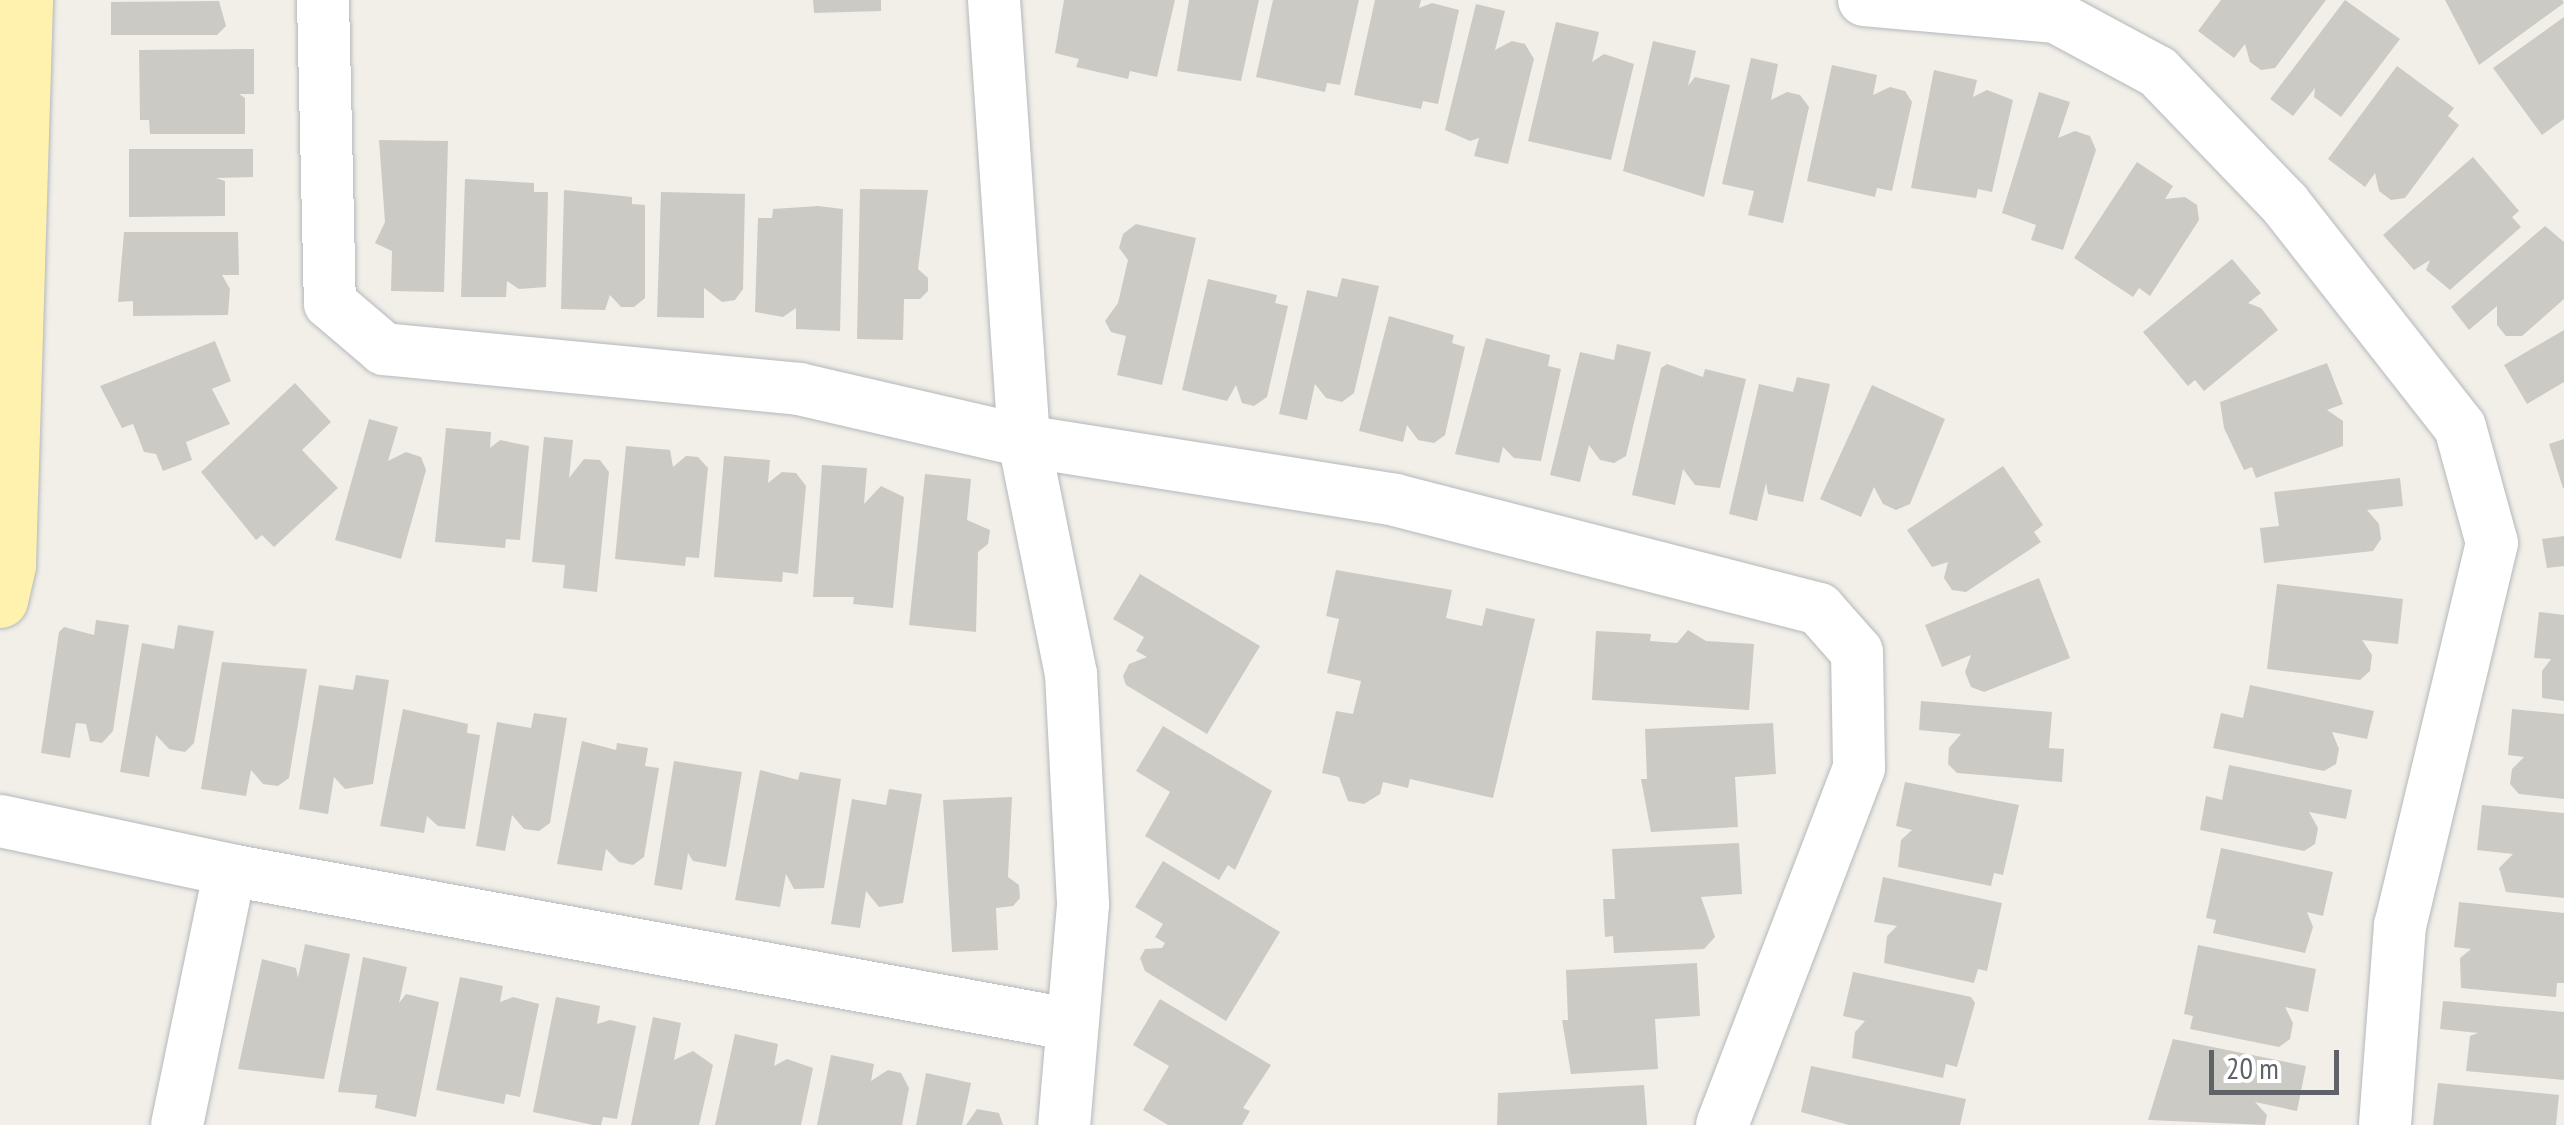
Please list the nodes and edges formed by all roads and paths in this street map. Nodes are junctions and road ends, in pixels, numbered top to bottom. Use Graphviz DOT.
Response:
graph roads {
  1 [pos="25,0"];
  2 [pos="324,0"];
  3 [pos="994,0"];
  4 [pos="1864,0"];
  5 [pos="1024,441"];
  6 [pos="0,600"];
  7 [pos="0,822"];
  8 [pos="230,870"];
  9 [pos="1068,1024"];
  10 [pos="178,1125"];
  11 [pos="1064,1125"];
  12 [pos="1722,1125"];
  13 [pos="2385,1125"];
  1 -- 6 [label="main road"];
  2 -- 5 [label="street"];
  3 -- 5 [label="street"];
  4 -- 13 [label="street"];
  5 -- 9 [label="street"];
  5 -- 12 [label="street"];
  7 -- 8 [label="street"];
  8 -- 9 [label="street"];
  8 -- 10 [label="street"];
  9 -- 11 [label="street"];
}
